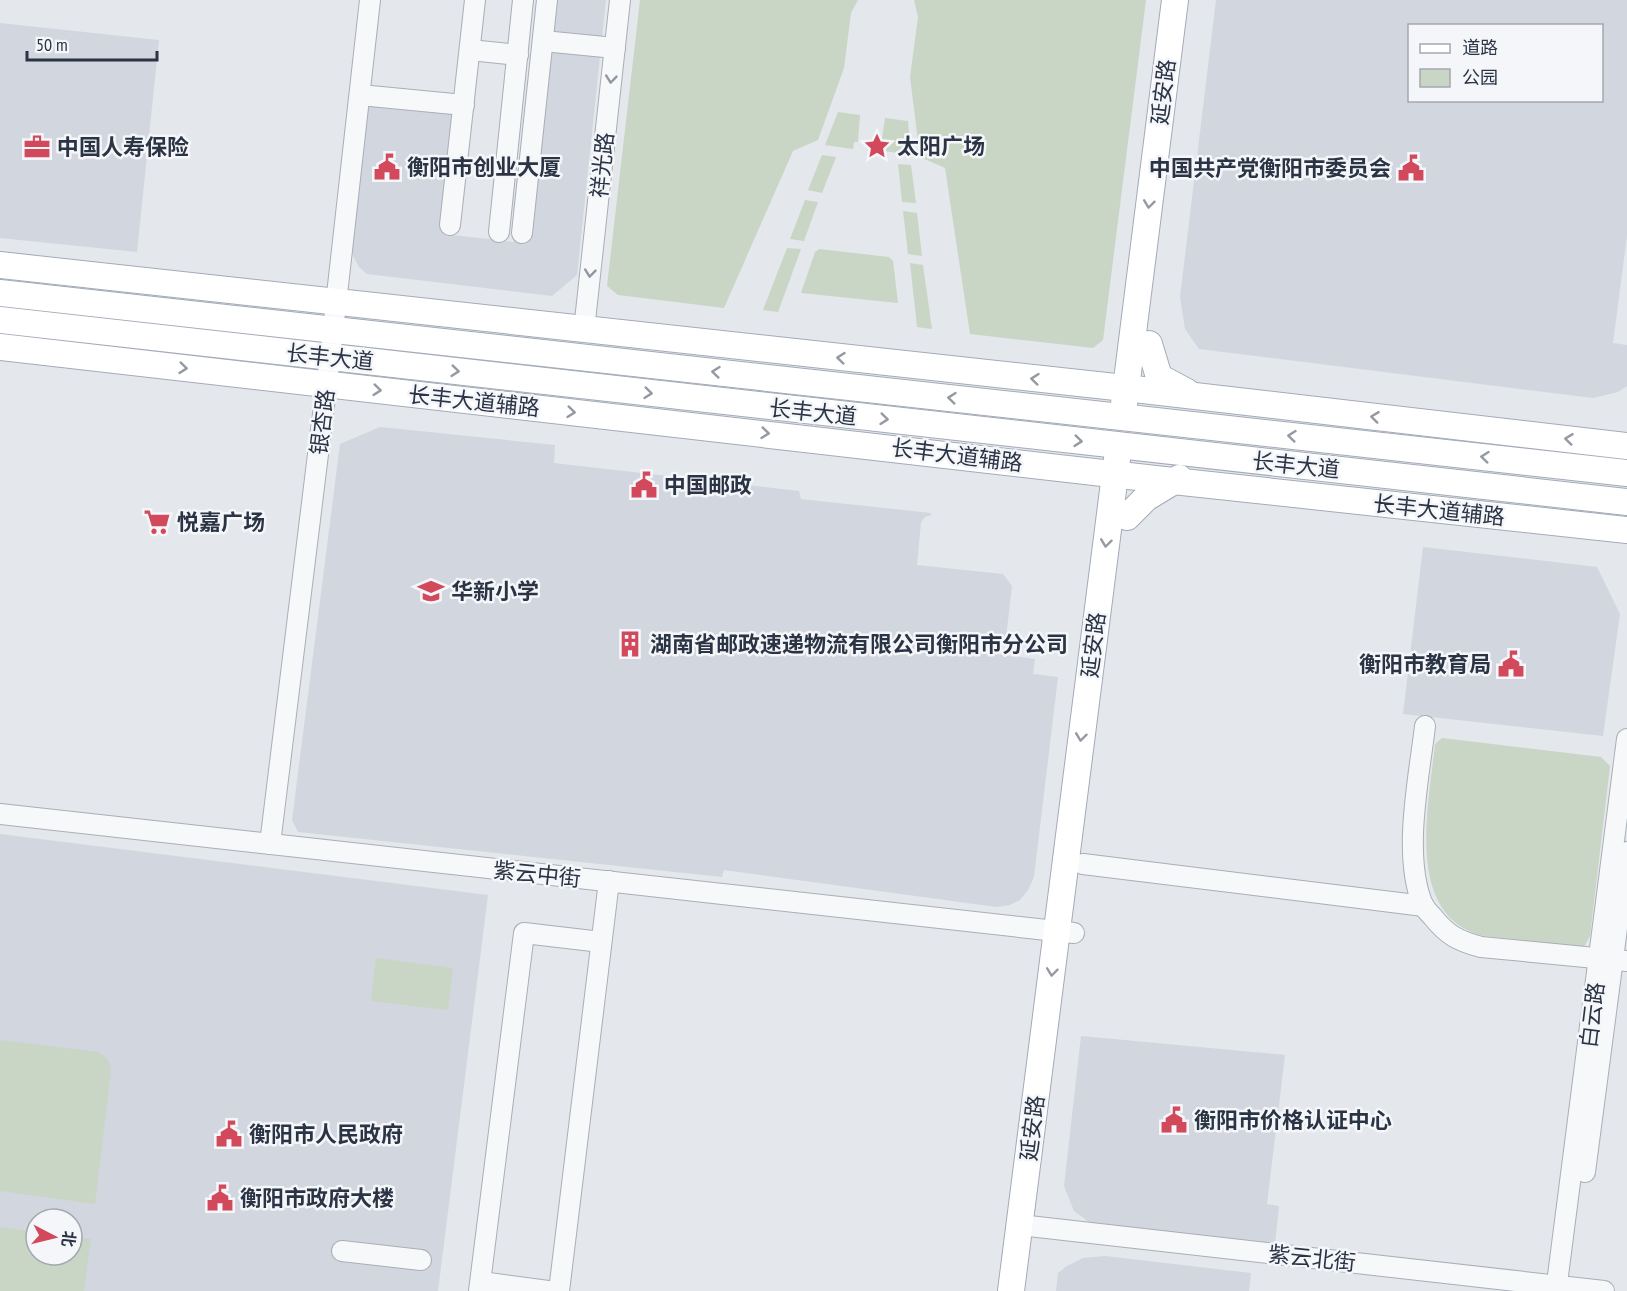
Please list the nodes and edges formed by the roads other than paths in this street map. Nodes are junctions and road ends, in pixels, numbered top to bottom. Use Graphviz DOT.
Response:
graph roads {
  1 [pos="370,0"];
  2 [pos="476,0"];
  3 [pos="524,0"];
  4 [pos="548,0"];
  5 [pos="620,0"];
  6 [pos="1175,0"];
  7 [pos="1192,0"];
  8 [pos="543,41"];
  9 [pos="615,48"];
  10 [pos="470,50"];
  11 [pos="518,55"];
  12 [pos="360,95"];
  13 [pos="464,105"];
  14 [pos="450,225"];
  15 [pos="499,232"];
  16 [pos="522,233"];
  17 [pos="0,266"];
  18 [pos="66,273"];
  19 [pos="0,293"];
  20 [pos="336,302"];
  21 [pos="173,312"];
  22 [pos="0,320"];
  23 [pos="333,330"];
  24 [pos="584,330"];
  25 [pos="96,331"];
  26 [pos="1140,343"];
  27 [pos="0,347"];
  28 [pos="36,351"];
  29 [pos="532,352"];
  30 [pos="330,357"];
  31 [pos="143,363"];
  32 [pos="650,365"];
  33 [pos="327,384"];
  34 [pos="1085,384"];
  35 [pos="847,387"];
  36 [pos="1134,389"];
  37 [pos="1214,398"];
  38 [pos="1027,407"];
  39 [pos="1131,418"];
  40 [pos="842,429"];
  41 [pos="1626,445"];
  42 [pos="1127,447"];
  43 [pos="1231,458"];
  44 [pos="1065,467"];
  45 [pos="1572,467"];
  46 [pos="1627,473"];
  47 [pos="1123,475"];
  48 [pos="1173,481"];
  49 [pos="1627,502"];
  50 [pos="1118,516"];
  51 [pos="1597,527"];
  52 [pos="1627,530"];
  53 [pos="1627,537"];
  54 [pos="1425,726"];
  55 [pos="1627,739"];
  56 [pos="0,814"];
  57 [pos="270,844"];
  58 [pos="1627,852"];
  59 [pos="1083,864"];
  60 [pos="609,882"];
  61 [pos="1424,906"];
  62 [pos="1066,932"];
  63 [pos="601,942"];
  64 [pos="1613,960"];
  65 [pos="1028,1226"];
  66 [pos="342,1251"];
  67 [pos="421,1260"];
  68 [pos="480,1287"];
  69 [pos="1563,1289"];
  70 [pos="548,1291"];
  71 [pos="559,1291"];
  72 [pos="1011,1291"];
  73 [pos="1029,1291"];
  74 [pos="1604,1291"];
  1 -- 12 [label="street, 银杏路"];
  2 -- 10 [label="street"];
  3 -- 11 [label="street"];
  4 -- 8 [label="street"];
  5 -- 9 [label="street, 祥光路"];
  6 -- 26 [label="main road, 延安路, one-way"];
  7 -- 26 [label="main road, 延安路"];
  8 -- 9 [label="street"];
  8 -- 16 [label="street"];
  9 -- 24 [label="street, 祥光路, one-way"];
  10 -- 11 [label="street"];
  10 -- 13 [label="street"];
  11 -- 15 [label="street"];
  12 -- 13 [label="street"];
  12 -- 20 [label="street, 银杏路"];
  13 -- 14 [label="street"];
  17 -- 18 [label="main road"];
  18 -- 20 [label="main road"];
  18 -- 21 [label="main road"];
  19 -- 21 [label="main road, 长丰大道"];
  20 -- 23 [label="street, 银杏路"];
  20 -- 24 [label="main road"];
  21 -- 23 [label="main road, 长丰大道"];
  22 -- 25 [label="main road, 长丰大道"];
  23 -- 29 [label="main road, 长丰大道"];
  23 -- 30 [label="street, 银杏路"];
  24 -- 29 [label="main road"];
  24 -- 32 [label="main road"];
  34 -- 24 [label="main road, one-way"];
  25 -- 28 [label="main road"];
  25 -- 30 [label="main road, 长丰大道"];
  25 -- 31 [label="main road"];
  26 -- 34 [label="main road"];
  26 -- 36 [label="main road, 延安路"];
  26 -- 37 [label="main road"];
  27 -- 28 [label="main road, 长丰大道辅路"];
  28 -- 31 [label="main road, 长丰大道辅路"];
  29 -- 32 [label="main road, 长丰大道"];
  30 -- 33 [label="street, 银杏路"];
  30 -- 40 [label="main road, 长丰大道, one-way"];
  31 -- 33 [label="main road, 长丰大道辅路, one-way"];
  35 -- 32 [label="main road, 长丰大道, one-way"];
  33 -- 40 [label="main road, 长丰大道辅路, one-way"];
  33 -- 57 [label="street, 银杏路"];
  34 -- 36 [label="main road"];
  34 -- 38 [label="main road"];
  38 -- 35 [label="main road, 长丰大道, one-way"];
  35 -- 40 [label="main road"];
  36 -- 37 [label="main road"];
  36 -- 39 [label="main road, 延安路"];
  41 -- 37 [label="main road, one-way"];
  38 -- 39 [label="main road, 长丰大道"];
  39 -- 42 [label="main road, 延安路"];
  45 -- 39 [label="main road, 长丰大道, one-way"];
  40 -- 42 [label="main road, 长丰大道, one-way"];
  40 -- 44 [label="main road, 长丰大道辅路"];
  41 -- 45 [label="main road"];
  42 -- 43 [label="main road, 长丰大道"];
  42 -- 47 [label="main road, 延安路"];
  43 -- 48 [label="main road"];
  43 -- 49 [label="main road, 长丰大道"];
  44 -- 47 [label="main road, 长丰大道辅路"];
  44 -- 50 [label="main road"];
  45 -- 46 [label="main road, 长丰大道"];
  47 -- 48 [label="main road, 长丰大道辅路"];
  47 -- 50 [label="main road, 延安路"];
  48 -- 50 [label="main road"];
  48 -- 51 [label="main road, 长丰大道辅路"];
  50 -- 59 [label="main road, 延安路"];
  50 -- 62 [label="main road, 延安路, one-way"];
  51 -- 52 [label="main road, 长丰大道辅路"];
  51 -- 53 [label="main road"];
  54 -- 61 [label="street"];
  55 -- 64 [label="street, 白云路"];
  56 -- 57 [label="street, 紫云中街"];
  57 -- 60 [label="street, 紫云中街"];
  58 -- 64 [label="street, 白云路"];
  59 -- 61 [label="street"];
  59 -- 62 [label="main road, 延安路"];
  60 -- 62 [label="street, 紫云中街"];
  60 -- 63 [label="street"];
  61 -- 64 [label="street"];
  62 -- 65 [label="main road, 延安路"];
  63 -- 68 [label="street"];
  63 -- 71 [label="street"];
  64 -- 69 [label="street, 白云路"];
  65 -- 69 [label="street, 紫云北街"];
  65 -- 72 [label="main road, 延安路"];
  65 -- 73 [label="main road, 延安路"];
  66 -- 67 [label="street"];
  68 -- 70 [label="street"];
  69 -- 74 [label="street, 紫云北街"];
}
